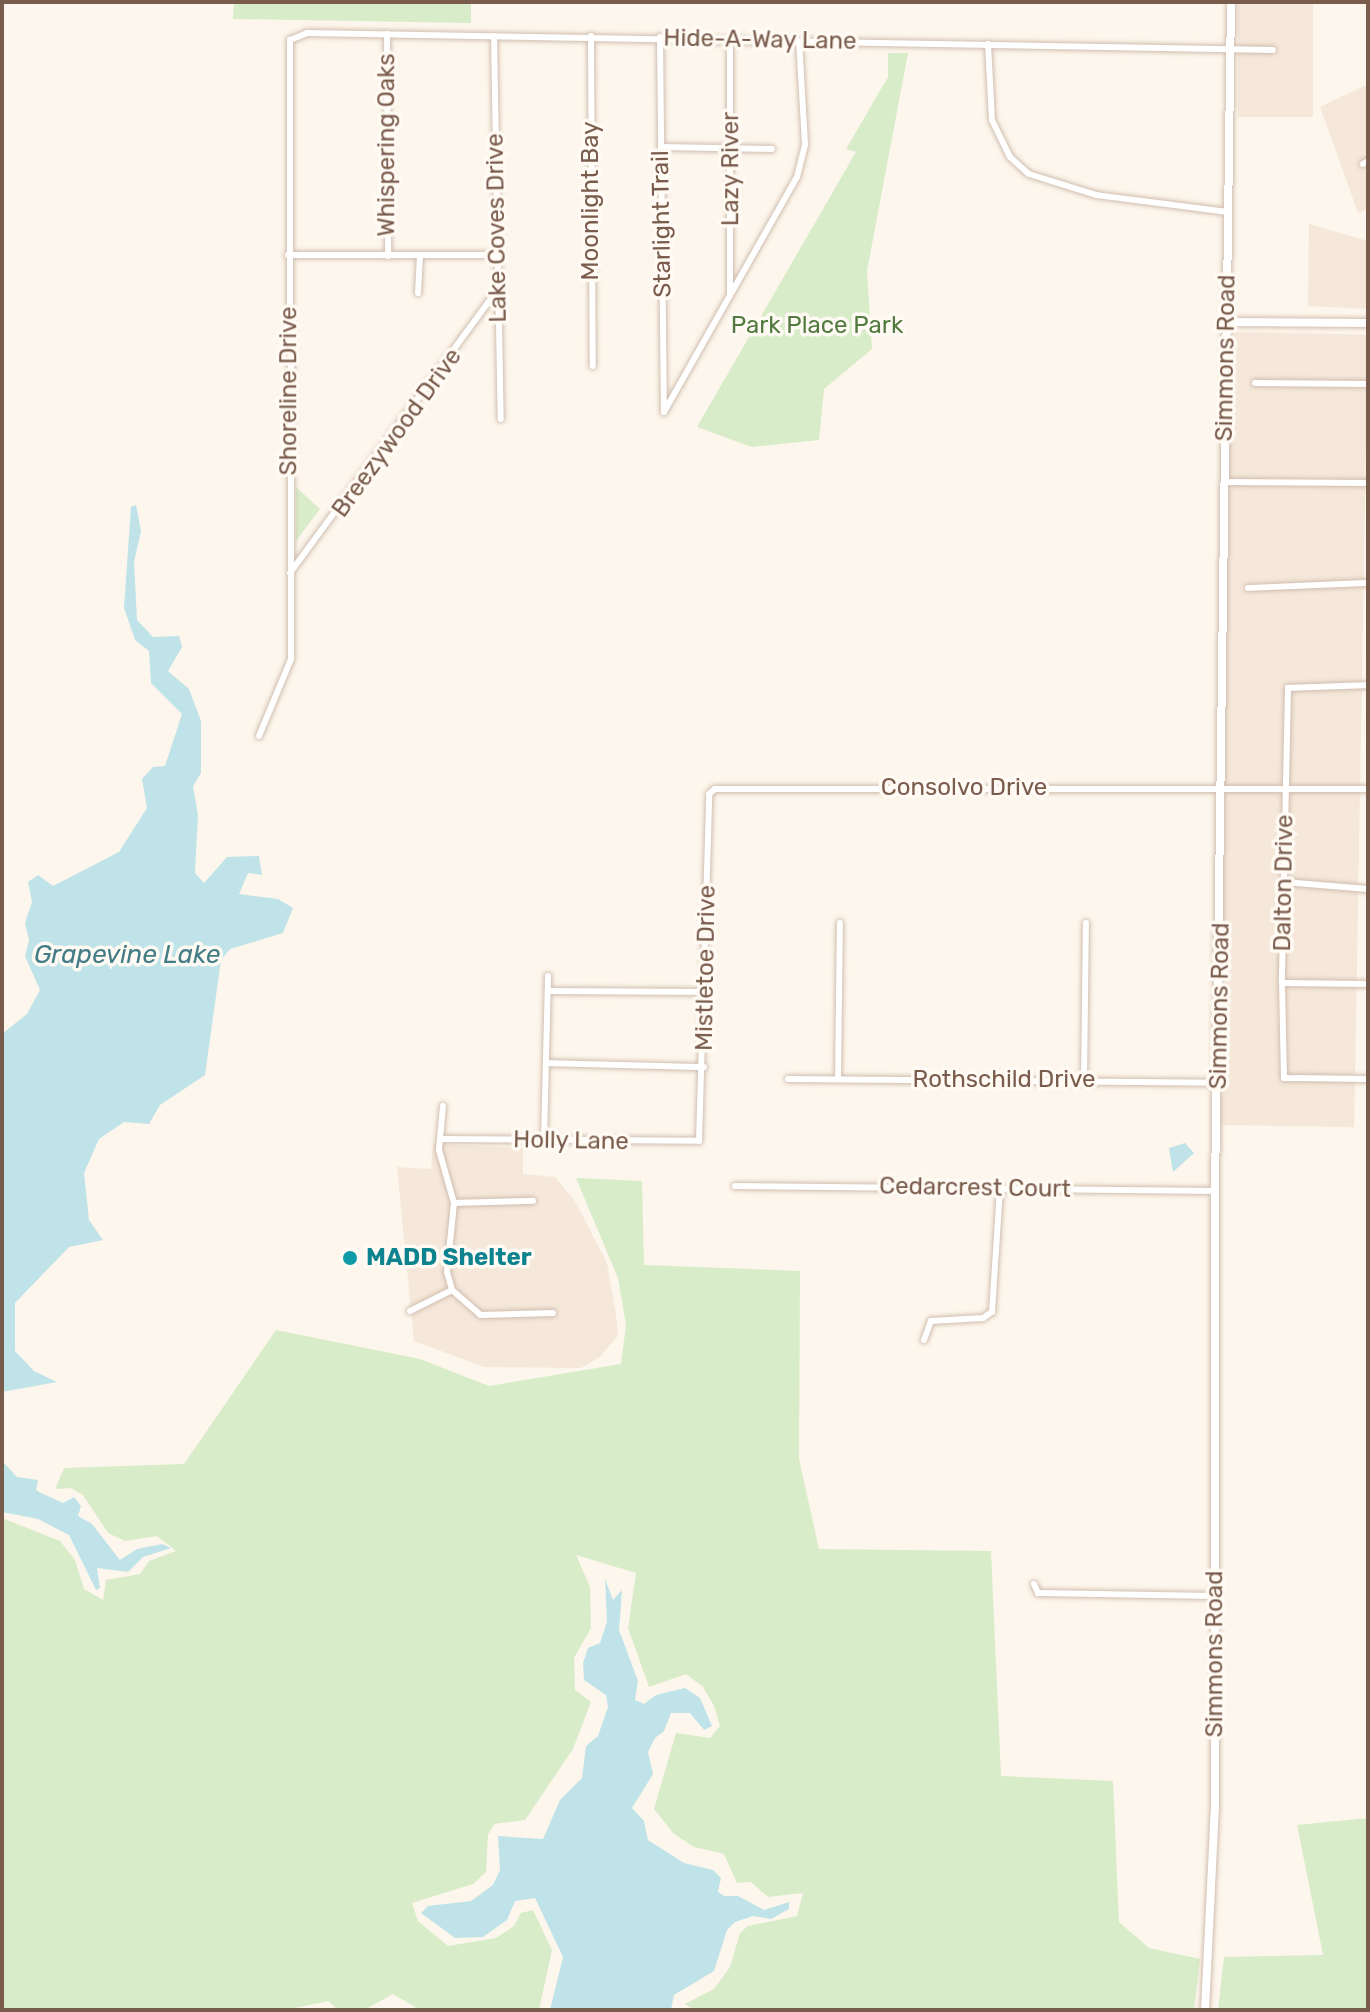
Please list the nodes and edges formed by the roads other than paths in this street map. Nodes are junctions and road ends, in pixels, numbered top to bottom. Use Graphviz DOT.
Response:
graph roads {
  1 [pos="1231,2"];
  2 [pos="387,34"];
  3 [pos="494,36"];
  4 [pos="591,36"];
  5 [pos="660,37"];
  6 [pos="730,38"];
  7 [pos="290,40"];
  8 [pos="799,41"];
  9 [pos="988,44"];
  10 [pos="1231,49"];
  11 [pos="1273,50"];
  12 [pos="661,147"];
  13 [pos="772,149"];
  14 [pos="731,151"];
  15 [pos="1229,212"];
  16 [pos="288,255"];
  17 [pos="495,255"];
  18 [pos="388,256"];
  19 [pos="420,256"];
  20 [pos="498,289"];
  21 [pos="418,293"];
  22 [pos="730,299"];
  23 [pos="1227,322"];
  24 [pos="1368,323"];
  25 [pos="593,366"];
  26 [pos="1255,383"];
  27 [pos="1368,384"];
  28 [pos="501,419"];
  29 [pos="1224,482"];
  30 [pos="1368,483"];
  31 [pos="290,573"];
  32 [pos="1368,583"];
  33 [pos="1248,588"];
  34 [pos="1368,685"];
  35 [pos="259,736"];
  36 [pos="1222,789"];
  37 [pos="1285,789"];
  38 [pos="1368,789"];
  39 [pos="709,794"];
  40 [pos="1284,882"];
  41 [pos="1368,889"];
  42 [pos="840,923"];
  43 [pos="1086,923"];
  44 [pos="548,976"];
  45 [pos="1282,983"];
  46 [pos="1368,984"];
  47 [pos="548,991"];
  48 [pos="706,992"];
  49 [pos="546,1063"];
  50 [pos="704,1067"];
  51 [pos="788,1079"];
  52 [pos="838,1079"];
  53 [pos="1368,1079"];
  54 [pos="1084,1081"];
  55 [pos="1220,1083"];
  56 [pos="443,1106"];
  57 [pos="442,1139"];
  58 [pos="544,1140"];
  59 [pos="699,1141"];
  60 [pos="735,1186"];
  61 [pos="1000,1189"];
  62 [pos="1215,1191"];
  63 [pos="533,1201"];
  64 [pos="454,1203"];
  65 [pos="452,1290"];
  66 [pos="410,1311"];
  67 [pos="553,1313"];
  68 [pos="924,1340"];
  69 [pos="1034,1584"];
  70 [pos="1214,1596"];
  71 [pos="1205,2010"];
  1 -- 10 [label="street, Simmons Road"];
  2 -- 3 [label="street, Hide-A-Way Lane"];
  2 -- 7 [label="street, Hide-A-Way Lane"];
  2 -- 18 [label="street, Whispering Oaks"];
  3 -- 4 [label="street, Hide-A-Way Lane"];
  3 -- 17 [label="street, Lake Coves Drive"];
  4 -- 5 [label="street, Hide-A-Way Lane"];
  4 -- 25 [label="street, Moonlight Bay"];
  5 -- 6 [label="street, Hide-A-Way Lane"];
  5 -- 12 [label="street, Starlight Trail"];
  6 -- 8 [label="street, Hide-A-Way Lane"];
  6 -- 14 [label="street, Lazy River"];
  7 -- 16 [label="street, Shoreline Drive"];
  8 -- 9 [label="street, Hide-A-Way Lane"];
  8 -- 22 [label="street"];
  9 -- 10 [label="street, Hide-A-Way Lane"];
  9 -- 15 [label="street"];
  10 -- 11 [label="street, Hide-A-Way Lane"];
  10 -- 15 [label="street, Simmons Road"];
  12 -- 14 [label="street"];
  12 -- 22 [label="street, Starlight Trail"];
  13 -- 14 [label="street"];
  14 -- 22 [label="street, Lazy River"];
  15 -- 23 [label="street, Simmons Road"];
  16 -- 18 [label="street"];
  16 -- 31 [label="street, Shoreline Drive"];
  17 -- 19 [label="street"];
  17 -- 20 [label="street, Lake Coves Drive"];
  18 -- 19 [label="street"];
  19 -- 21 [label="street"];
  20 -- 28 [label="street, Lake Coves Drive"];
  20 -- 31 [label="street, Breezywood Drive"];
  23 -- 24 [label="street"];
  23 -- 29 [label="street, Simmons Road"];
  26 -- 27 [label="street"];
  29 -- 30 [label="street"];
  29 -- 36 [label="street, Simmons Road"];
  31 -- 35 [label="street, Shoreline Drive"];
  32 -- 33 [label="street"];
  34 -- 37 [label="street, Dalton Drive"];
  36 -- 37 [label="street, Consolvo Drive"];
  36 -- 39 [label="street, Consolvo Drive"];
  36 -- 55 [label="street, Simmons Road"];
  37 -- 38 [label="street, Consolvo Drive"];
  37 -- 40 [label="street, Dalton Drive"];
  39 -- 48 [label="street, Mistletoe Drive"];
  40 -- 41 [label="street"];
  40 -- 45 [label="street, Dalton Drive"];
  42 -- 52 [label="street"];
  43 -- 54 [label="street"];
  44 -- 47 [label="street"];
  45 -- 46 [label="street"];
  45 -- 53 [label="street, Dalton Drive"];
  47 -- 48 [label="street"];
  47 -- 49 [label="street"];
  48 -- 50 [label="street, Mistletoe Drive"];
  49 -- 50 [label="street"];
  49 -- 58 [label="street"];
  50 -- 59 [label="street, Mistletoe Drive"];
  51 -- 52 [label="street, Rothschild Drive"];
  52 -- 54 [label="street, Rothschild Drive"];
  54 -- 55 [label="street, Rothschild Drive"];
  55 -- 62 [label="street, Simmons Road"];
  56 -- 57 [label="street"];
  57 -- 58 [label="street, Holly Lane"];
  57 -- 64 [label="street"];
  58 -- 59 [label="street, Holly Lane"];
  60 -- 61 [label="street, Cedarcrest Court"];
  61 -- 62 [label="street, Cedarcrest Court"];
  61 -- 68 [label="street"];
  62 -- 70 [label="street, Simmons Road"];
  63 -- 64 [label="street"];
  64 -- 65 [label="street"];
  65 -- 66 [label="street"];
  65 -- 67 [label="street"];
  69 -- 70 [label="street"];
  70 -- 71 [label="street, Simmons Road"];
}
